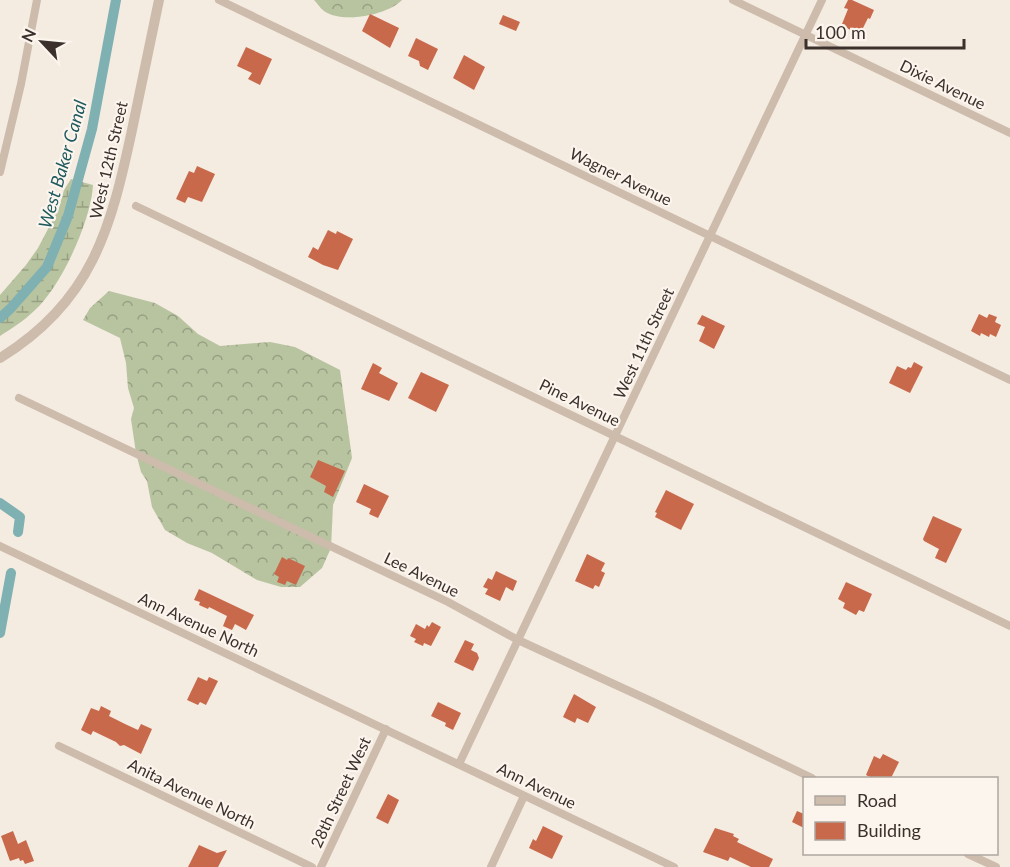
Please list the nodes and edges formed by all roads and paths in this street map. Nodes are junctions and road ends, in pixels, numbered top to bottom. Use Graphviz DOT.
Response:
graph roads {
  1 [pos="37,0"];
  2 [pos="159,0"];
  3 [pos="219,0"];
  4 [pos="733,0"];
  5 [pos="822,0"];
  6 [pos="806,35"];
  7 [pos="1010,133"];
  8 [pos="4,139"];
  9 [pos="0,172"];
  10 [pos="136,206"];
  11 [pos="710,236"];
  12 [pos="0,358"];
  13 [pos="1010,380"];
  14 [pos="19,398"];
  15 [pos="616,436"];
  16 [pos="0,546"];
  17 [pos="1010,626"];
  18 [pos="519,639"];
  19 [pos="386,729"];
  20 [pos="59,746"];
  21 [pos="459,764"];
  22 [pos="810,777"];
  23 [pos="525,796"];
  24 [pos="970,855"];
  25 [pos="662,865"];
  26 [pos="312,867"];
  27 [pos="321,867"];
  28 [pos="491,867"];
  29 [pos="674,867"];
  30 [pos="996,867"];
  1 -- 8 [label="street"];
  2 -- 12 [label="street, West 12th Street"];
  3 -- 11 [label="street, Wagner Avenue"];
  4 -- 6 [label="street, Dixie Avenue"];
  5 -- 6 [label="street, West 11th Street"];
  6 -- 7 [label="street, Dixie Avenue"];
  6 -- 11 [label="street, West 11th Street"];
  8 -- 9 [label="street"];
  10 -- 15 [label="street, Pine Avenue"];
  11 -- 13 [label="street, Wagner Avenue"];
  11 -- 15 [label="street, West 11th Street"];
  14 -- 18 [label="street, Lee Avenue"];
  15 -- 17 [label="street, Pine Avenue"];
  15 -- 18 [label="street, West 11th Street"];
  16 -- 19 [label="street, Ann Avenue North"];
  18 -- 21 [label="street, West 11th Street"];
  18 -- 22 [label="street, Lee Avenue"];
  19 -- 21 [label="street, Ann Avenue"];
  19 -- 27 [label="street, 28th Street West"];
  20 -- 26 [label="street, Anita Avenue North"];
  21 -- 23 [label="street, Ann Avenue"];
  23 -- 25 [label="street, Ann Avenue"];
  23 -- 28 [label="street"];
  24 -- 30 [label="street"];
  25 -- 29 [label="street, Ann Avenue"];
}
